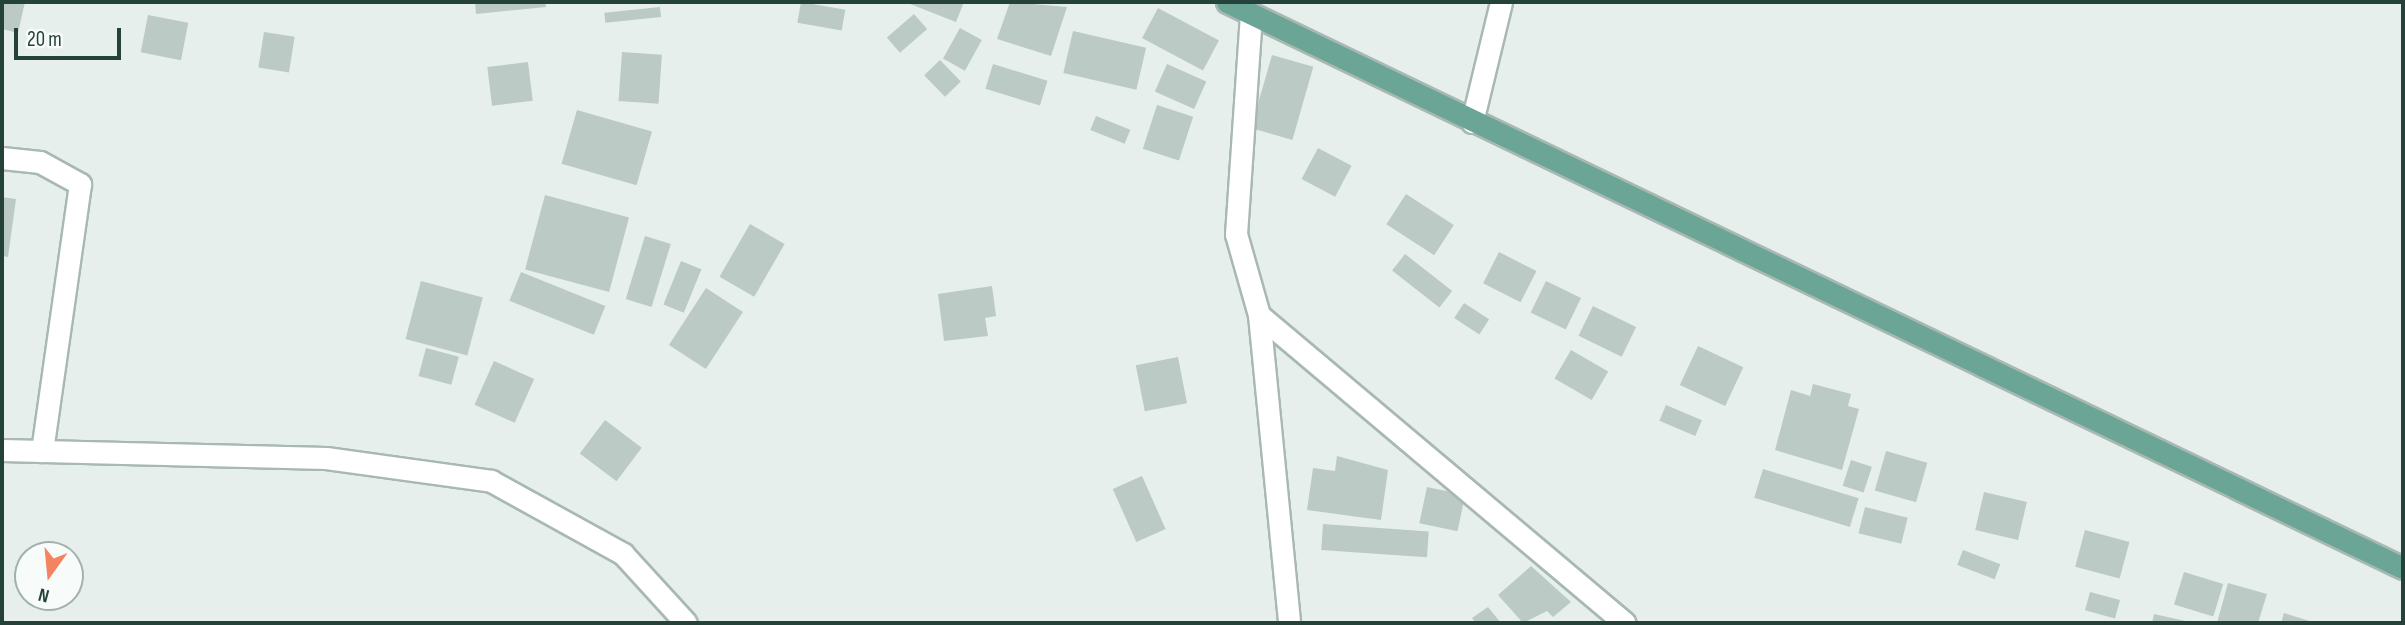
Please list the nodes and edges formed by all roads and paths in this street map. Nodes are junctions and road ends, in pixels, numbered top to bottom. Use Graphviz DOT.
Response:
graph roads {
  1 [pos="1227,2"];
  2 [pos="1501,2"];
  3 [pos="1251,14"];
  4 [pos="1472,122"];
  5 [pos="2,158"];
  6 [pos="1259,315"];
  7 [pos="2,450"];
  8 [pos="42,451"];
  9 [pos="2403,568"];
  10 [pos="686,623"];
  11 [pos="1289,623"];
  12 [pos="1625,623"];
  1 -- 3 [label="main road"];
  2 -- 4 [label="street"];
  3 -- 4 [label="main road"];
  3 -- 6 [label="street"];
  4 -- 9 [label="main road"];
  5 -- 8 [label="street"];
  6 -- 11 [label="street"];
  6 -- 12 [label="street"];
  7 -- 8 [label="street"];
  8 -- 10 [label="street"];
}
